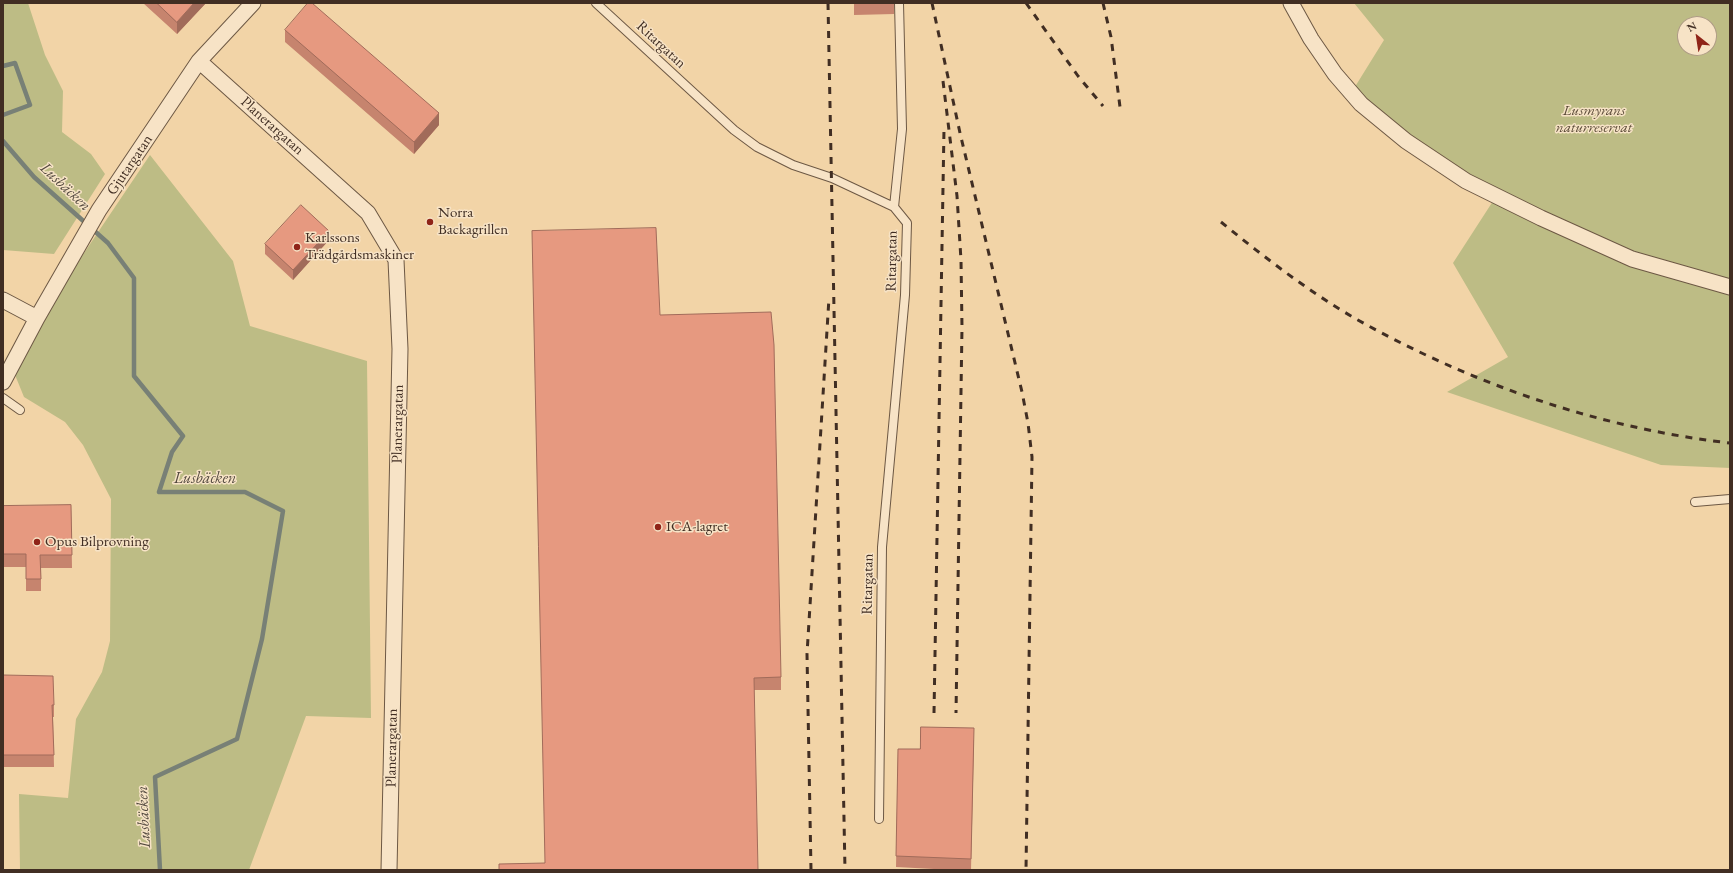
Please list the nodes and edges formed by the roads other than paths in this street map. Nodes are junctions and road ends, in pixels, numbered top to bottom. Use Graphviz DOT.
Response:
graph roads {
  1 [pos="253,3"];
  2 [pos="596,3"];
  3 [pos="899,3"];
  4 [pos="1292,3"];
  5 [pos="200,61"];
  6 [pos="894,207"];
  7 [pos="1730,287"];
  8 [pos="3,300"];
  9 [pos="37,318"];
  10 [pos="3,382"];
  11 [pos="3,398"];
  12 [pos="20,410"];
  13 [pos="1730,499"];
  14 [pos="1695,502"];
  15 [pos="879,819"];
  16 [pos="389,870"];
  1 -- 5 [label="street, Gjutargatan"];
  2 -- 6 [label="lane, Ritargatan"];
  3 -- 6 [label="lane"];
  4 -- 7 [label="street"];
  5 -- 9 [label="street, Gjutargatan"];
  5 -- 16 [label="street, Planerargatan"];
  6 -- 15 [label="lane, Ritargatan"];
  8 -- 9 [label="street"];
  9 -- 10 [label="street, Gjutargatan"];
  11 -- 12 [label="lane"];
  13 -- 14 [label="lane"];
}
